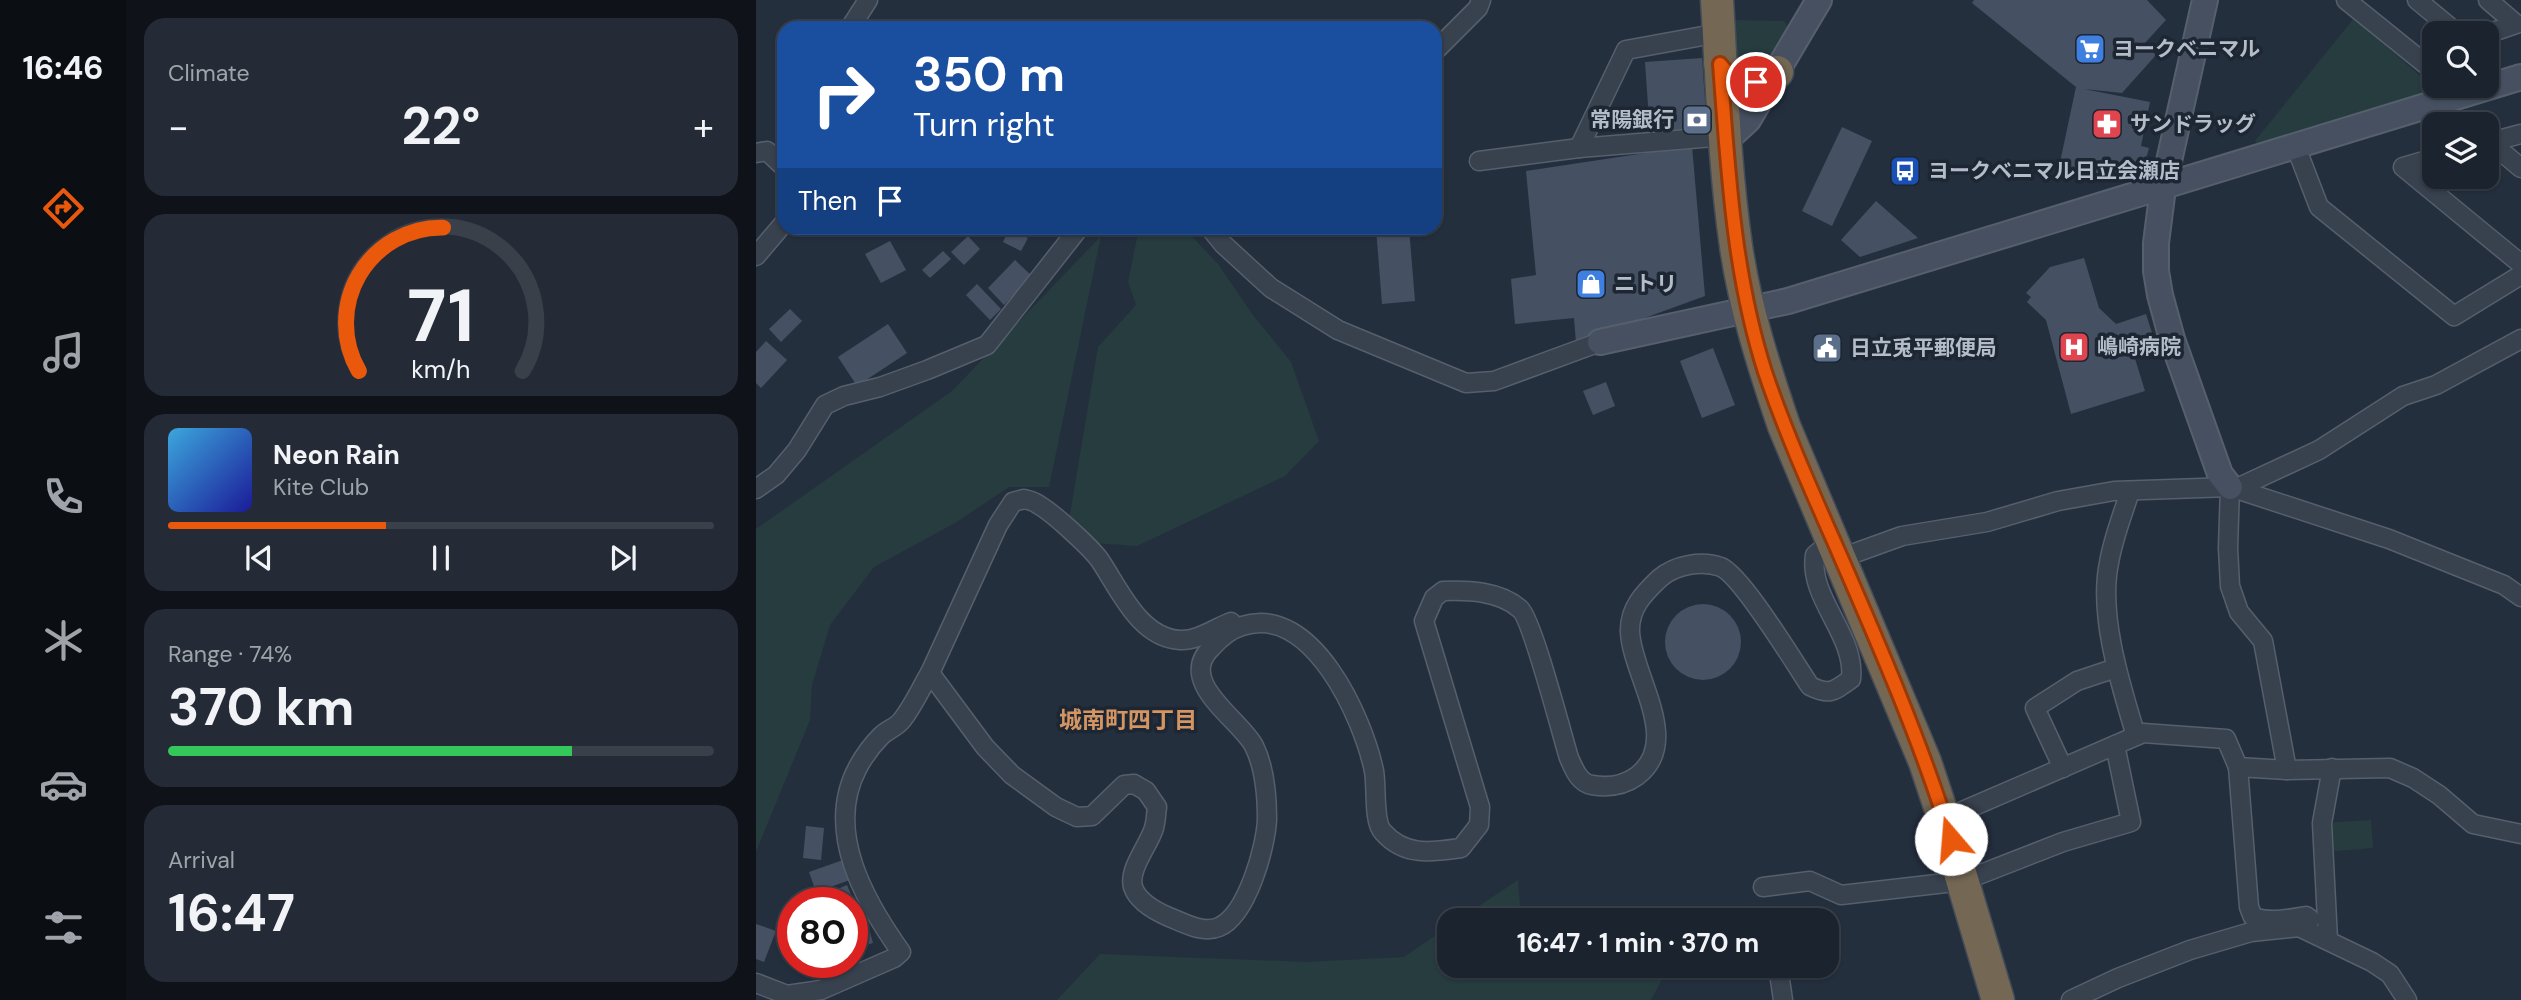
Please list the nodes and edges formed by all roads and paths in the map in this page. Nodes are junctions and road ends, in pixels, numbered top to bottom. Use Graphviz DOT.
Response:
graph roads {
  1 [pos="868,0"];
  2 [pos="1482,0"];
  3 [pos="1717,0"];
  4 [pos="1819,0"];
  5 [pos="2205,0"];
  6 [pos="2417,0"];
  7 [pos="2488,0"];
  8 [pos="2349,1"];
  9 [pos="1471,9"];
  10 [pos="854,21"];
  11 [pos="2442,21"];
  12 [pos="2499,30"];
  13 [pos="1442,43"];
  14 [pos="1720,48"];
  15 [pos="2422,61"];
  16 [pos="1777,72"];
  17 [pos="2521,77"];
  18 [pos="2499,82"];
  19 [pos="2435,98"];
  20 [pos="2521,134"];
  21 [pos="1726,136"];
  22 [pos="2499,140"];
  23 [pos="2296,147"];
  24 [pos="1578,148"];
  25 [pos="2499,151"];
  26 [pos="756,153"];
  27 [pos="777,160"];
  28 [pos="1479,161"];
  29 [pos="2422,161"];
  30 [pos="2521,168"];
  31 [pos="2422,183"];
  32 [pos="2163,188"];
  33 [pos="2430,189"];
  34 [pos="777,231"];
  35 [pos="1073,235"];
  36 [pos="1216,235"];
  37 [pos="756,256"];
  38 [pos="2521,264"];
  39 [pos="2521,275"];
  40 [pos="1748,310"];
  41 [pos="2521,339"];
  42 [pos="1600,342"];
  43 [pos="757,486"];
  44 [pos="2233,488"];
  45 [pos="2130,491"];
  46 [pos="1837,549"];
  47 [pos="2521,597"];
  48 [pos="1275,623"];
  49 [pos="2116,668"];
  50 [pos="930,673"];
  51 [pos="2136,736"];
  52 [pos="2115,745"];
  53 [pos="2238,767"];
  54 [pos="2063,768"];
  55 [pos="2332,768"];
  56 [pos="2287,770"];
  57 [pos="1944,819"];
  58 [pos="2521,834"];
  59 [pos="1963,881"];
  60 [pos="1763,887"];
  61 [pos="2299,927"];
  62 [pos="2328,940"];
  63 [pos="1780,978"];
  64 [pos="756,983"];
  65 [pos="1783,1000"];
  66 [pos="1998,1000"];
  67 [pos="2071,1000"];
  68 [pos="2407,1000"];
  1 -- 10 [label="street"];
  2 -- 9 [label="street"];
  3 -- 14 [label="highway"];
  4 -- 16 [label="street"];
  5 -- 32 [label="street"];
  6 -- 11 [label="street"];
  7 -- 12 [label="street"];
  8 -- 15 [label="street"];
  9 -- 13 [label="street"];
  14 -- 16 [label="highway"];
  14 -- 21 [label="highway"];
  14 -- 24 [label="street"];
  16 -- 21 [label="street"];
  17 -- 18 [label="street"];
  19 -- 23 [label="street"];
  20 -- 22 [label="street"];
  21 -- 24 [label="street"];
  21 -- 40 [label="highway"];
  23 -- 32 [label="street"];
  23 -- 39 [label="street"];
  24 -- 28 [label="street"];
  25 -- 30 [label="street"];
  26 -- 27 [label="street"];
  29 -- 31 [label="street"];
  32 -- 40 [label="street"];
  32 -- 44 [label="street"];
  33 -- 38 [label="street"];
  34 -- 37 [label="street"];
  35 -- 43 [label="street"];
  36 -- 42 [label="street"];
  40 -- 42 [label="street"];
  40 -- 46 [label="highway"];
  41 -- 44 [label="street"];
  44 -- 45 [label="street"];
  44 -- 47 [label="street"];
  44 -- 56 [label="street"];
  45 -- 46 [label="street"];
  45 -- 49 [label="street"];
  46 -- 48 [label="street"];
  46 -- 57 [label="highway"];
  48 -- 50 [label="street"];
  48 -- 50 [label="street"];
  49 -- 51 [label="street"];
  49 -- 54 [label="street"];
  50 -- 64 [label="street"];
  51 -- 52 [label="street"];
  51 -- 53 [label="street"];
  52 -- 54 [label="street"];
  52 -- 59 [label="street"];
  53 -- 56 [label="street"];
  53 -- 61 [label="street"];
  54 -- 57 [label="street"];
  55 -- 56 [label="street"];
  55 -- 58 [label="street"];
  55 -- 62 [label="street"];
  57 -- 59 [label="highway"];
  59 -- 60 [label="street"];
  59 -- 66 [label="highway"];
  61 -- 62 [label="street"];
  61 -- 67 [label="street"];
  62 -- 68 [label="street"];
  63 -- 65 [label="street"];
}
